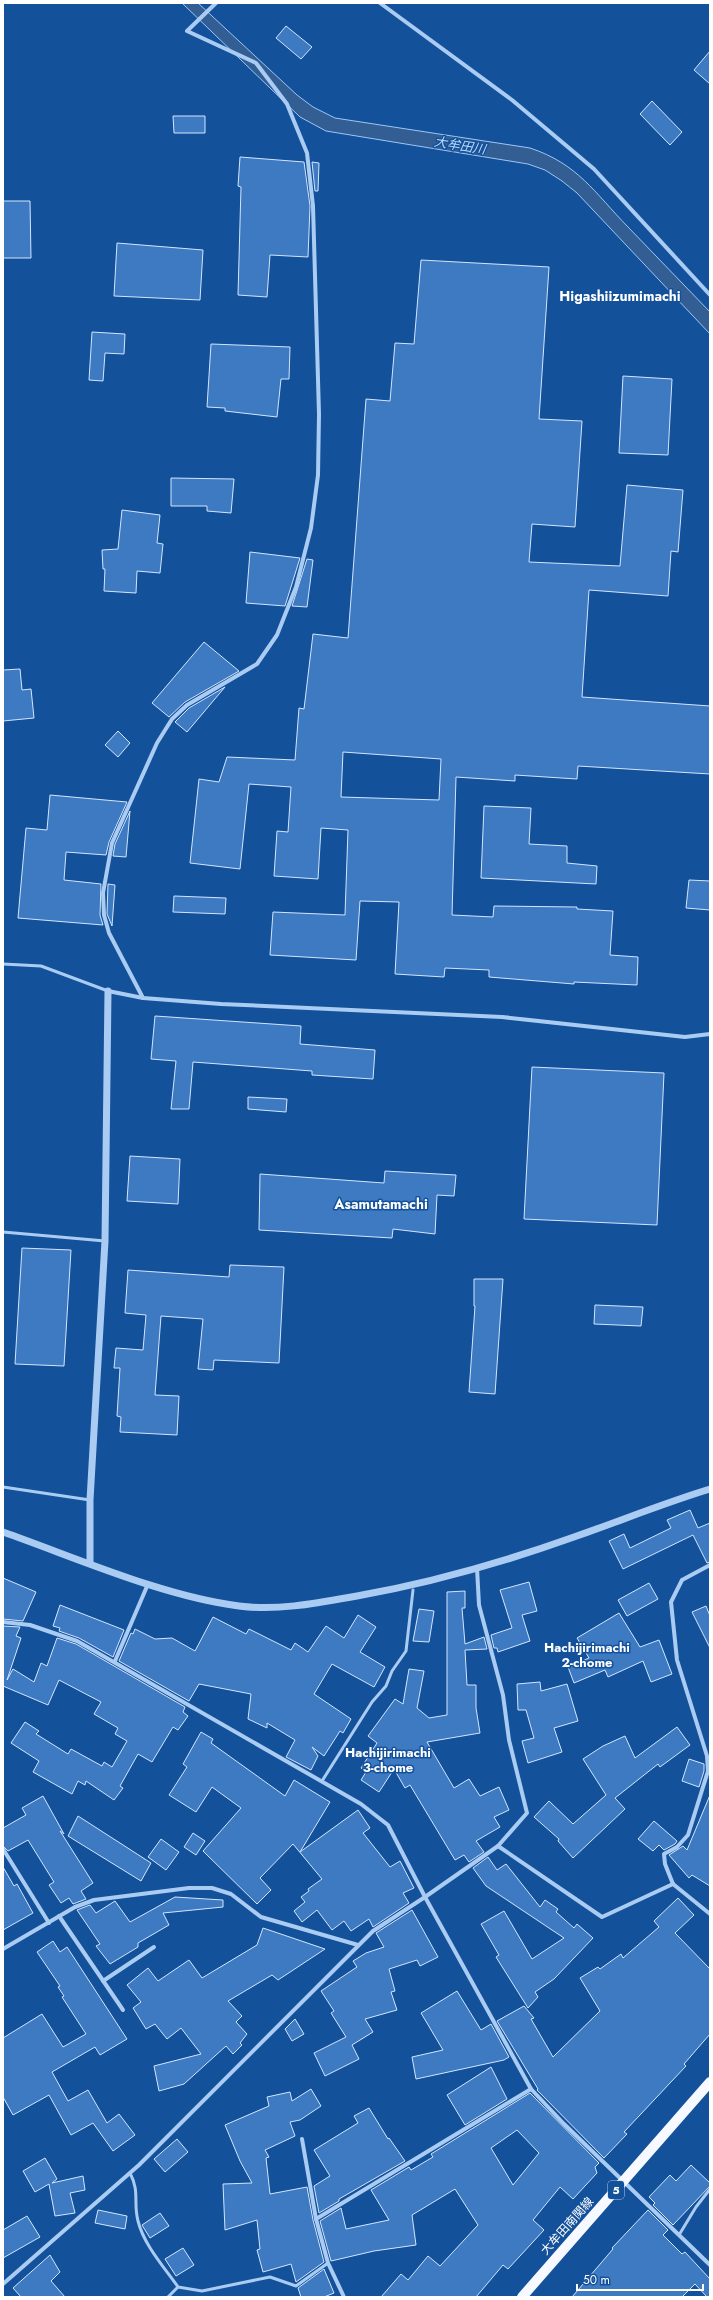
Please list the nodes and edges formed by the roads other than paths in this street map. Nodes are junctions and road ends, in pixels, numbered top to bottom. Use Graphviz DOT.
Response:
graph roads {
  1 [pos="216,3"];
  2 [pos="380,3"];
  3 [pos="710,295"];
  4 [pos="3,964"];
  5 [pos="108,991"];
  6 [pos="143,998"];
  7 [pos="710,1034"];
  8 [pos="3,1232"];
  9 [pos="105,1241"];
  10 [pos="3,1487"];
  11 [pos="710,1489"];
  12 [pos="90,1500"];
  13 [pos="3,1532"];
  14 [pos="90,1563"];
  15 [pos="710,1565"];
  16 [pos="477,1568"];
  17 [pos="148,1584"];
  18 [pos="413,1590"];
  19 [pos="3,1622"];
  20 [pos="115,1661"];
  21 [pos="322,1781"];
  22 [pos="498,1846"];
  23 [pos="3,1849"];
  24 [pos="673,1884"];
  25 [pos="425,1897"];
  26 [pos="710,1914"];
  27 [pos="59,1916"];
  28 [pos="49,1923"];
  29 [pos="358,1945"];
  30 [pos="154,1947"];
  31 [pos="3,1948"];
  32 [pos="103,1981"];
  33 [pos="123,2010"];
  34 [pos="710,2082"];
  35 [pos="531,2089"];
  36 [pos="302,2139"];
  37 [pos="130,2173"];
  38 [pos="624,2182"];
  39 [pos="710,2189"];
  40 [pos="316,2219"];
  41 [pos="679,2235"];
  42 [pos="328,2263"];
  43 [pos="710,2265"];
  44 [pos="3,2284"];
  45 [pos="178,2287"];
  46 [pos="168,2297"];
  47 [pos="344,2297"];
  48 [pos="522,2297"];
  1 -- 6 [label="street"];
  2 -- 3 [label="street"];
  4 -- 5 [label="lane"];
  5 -- 6 [label="street"];
  5 -- 9 [label="street"];
  6 -- 7 [label="street"];
  8 -- 9 [label="lane"];
  9 -- 12 [label="street"];
  10 -- 12 [label="lane"];
  11 -- 16 [label="street"];
  12 -- 14 [label="street"];
  13 -- 14 [label="street"];
  14 -- 17 [label="street"];
  15 -- 24 [label="street"];
  16 -- 17 [label="street"];
  16 -- 22 [label="street"];
  17 -- 20 [label="street"];
  18 -- 21 [label="lane"];
  19 -- 20 [label="street"];
  20 -- 21 [label="street"];
  21 -- 25 [label="street"];
  22 -- 24 [label="street"];
  22 -- 25 [label="street"];
  23 -- 28 [label="street"];
  24 -- 26 [label="street"];
  25 -- 29 [label="street"];
  25 -- 35 [label="street"];
  27 -- 28 [label="street"];
  27 -- 29 [label="street"];
  27 -- 32 [label="street"];
  28 -- 31 [label="street"];
  29 -- 37 [label="street"];
  30 -- 32 [label="street"];
  32 -- 33 [label="street"];
  34 -- 38 [label="main road, 大牟田南関線 / 5"];
  35 -- 38 [label="street"];
  35 -- 40 [label="street"];
  36 -- 40 [label="street"];
  37 -- 44 [label="street"];
  37 -- 45 [label="lane"];
  38 -- 41 [label="street"];
  38 -- 48 [label="main road, 大牟田南関線 / 5"];
  39 -- 41 [label="lane"];
  40 -- 42 [label="street"];
  41 -- 43 [label="street"];
  42 -- 45 [label="lane"];
  42 -- 47 [label="street"];
  45 -- 46 [label="lane"];
}
